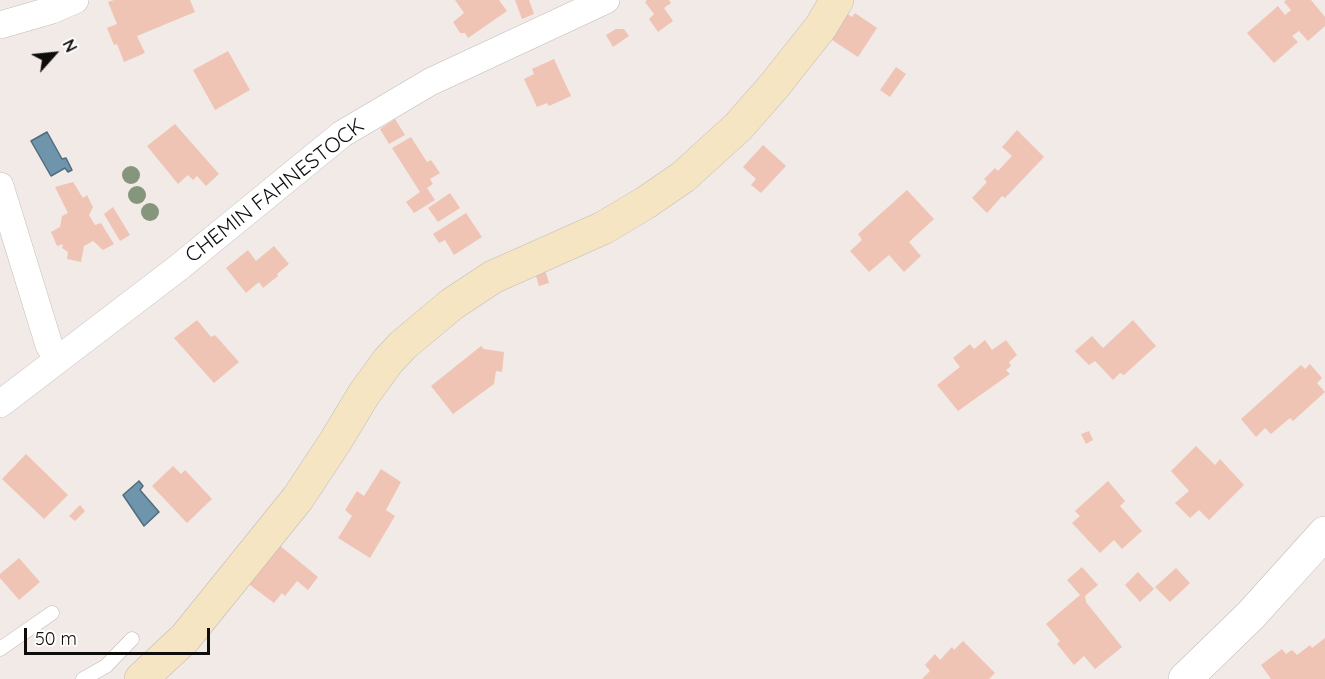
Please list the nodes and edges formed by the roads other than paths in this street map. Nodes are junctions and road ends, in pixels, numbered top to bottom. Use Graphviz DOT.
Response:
graph roads {
  1 [pos="75,0"];
  2 [pos="606,0"];
  3 [pos="837,0"];
  4 [pos="0,25"];
  5 [pos="0,186"];
  6 [pos="57,359"];
  7 [pos="0,404"];
  8 [pos="1325,533"];
  9 [pos="52,613"];
  10 [pos="132,639"];
  11 [pos="0,649"];
  12 [pos="83,679"];
  13 [pos="141,679"];
  14 [pos="1185,679"];
  1 -- 4 [label="street"];
  2 -- 6 [label="street, CHEMIN FAHNESTOCK"];
  3 -- 13 [label="main road"];
  5 -- 6 [label="street"];
  6 -- 7 [label="street, CHEMIN FAHNESTOCK"];
  8 -- 14 [label="street"];
  9 -- 11 [label="lane"];
  10 -- 12 [label="lane"];
}
